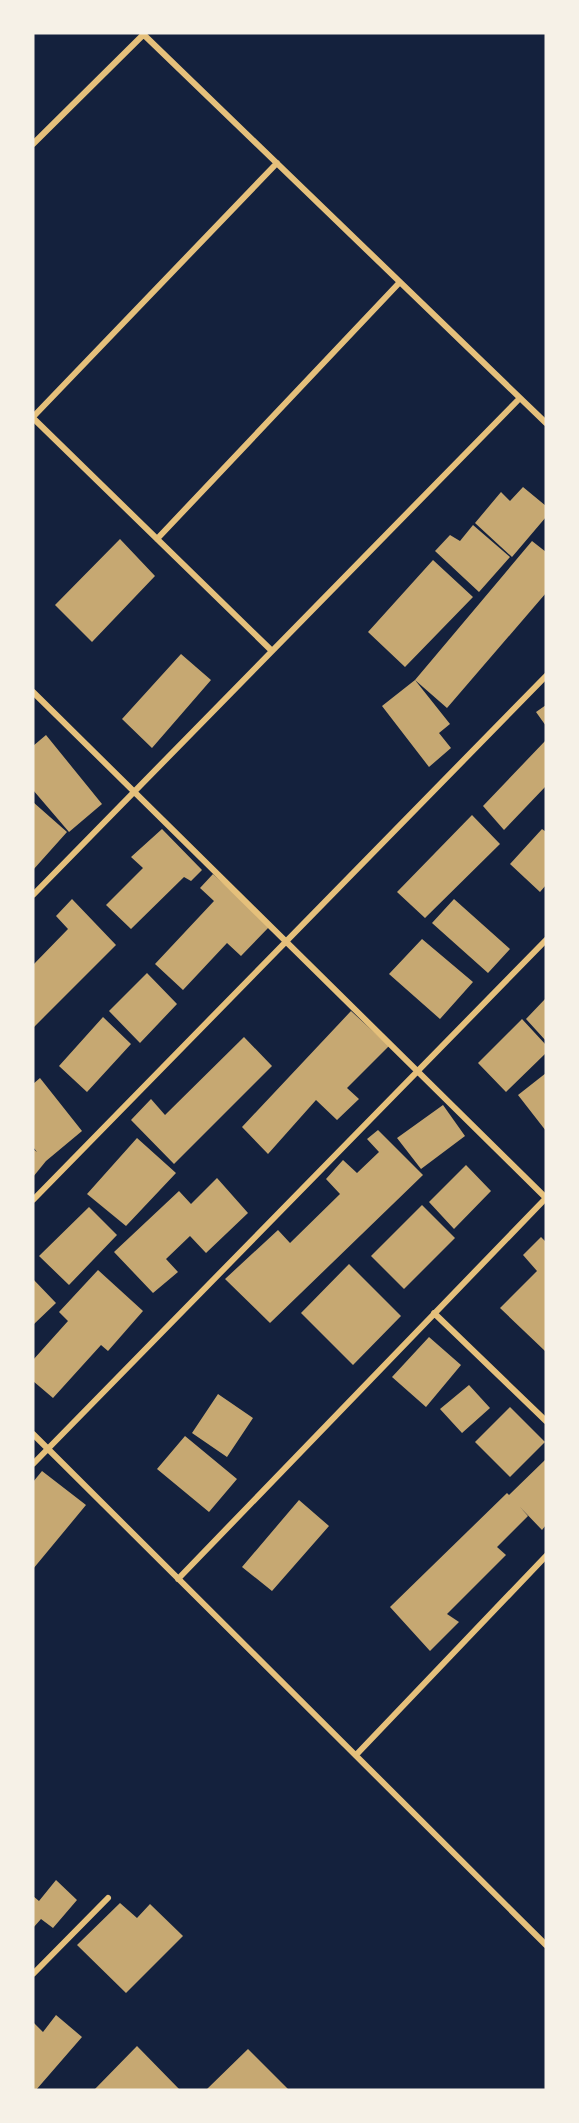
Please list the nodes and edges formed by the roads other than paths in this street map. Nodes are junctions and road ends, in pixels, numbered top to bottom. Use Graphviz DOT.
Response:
graph roads {
  1 [pos="143,34"];
  2 [pos="33,144"];
  3 [pos="277,162"];
  4 [pos="400,282"];
  5 [pos="520,398"];
  6 [pos="33,417"];
  7 [pos="546,423"];
  8 [pos="157,539"];
  9 [pos="272,651"];
  10 [pos="546,676"];
  11 [pos="33,692"];
  12 [pos="134,792"];
  13 [pos="33,895"];
  14 [pos="546,940"];
  15 [pos="286,941"];
  16 [pos="418,1071"];
  17 [pos="546,1198"];
  18 [pos="33,1200"];
  19 [pos="434,1313"];
  20 [pos="546,1421"];
  21 [pos="33,1434"];
  22 [pos="48,1449"];
  23 [pos="33,1464"];
  24 [pos="546,1556"];
  25 [pos="178,1579"];
  26 [pos="356,1755"];
  27 [pos="108,1898"];
  28 [pos="546,1945"];
  29 [pos="33,1974"];
  1 -- 2 [label="street"];
  1 -- 3 [label="street"];
  3 -- 4 [label="street"];
  3 -- 6 [label="street"];
  4 -- 5 [label="street"];
  4 -- 8 [label="street"];
  5 -- 7 [label="street"];
  5 -- 9 [label="street"];
  6 -- 8 [label="street"];
  8 -- 9 [label="street"];
  9 -- 12 [label="street"];
  10 -- 15 [label="street"];
  11 -- 12 [label="street"];
  12 -- 13 [label="street"];
  12 -- 15 [label="street"];
  14 -- 16 [label="street"];
  15 -- 16 [label="street"];
  15 -- 18 [label="street"];
  16 -- 17 [label="street"];
  16 -- 22 [label="street"];
  17 -- 19 [label="street"];
  19 -- 20 [label="street"];
  19 -- 25 [label="street"];
  21 -- 22 [label="street"];
  22 -- 23 [label="street"];
  22 -- 25 [label="street"];
  24 -- 26 [label="street"];
  25 -- 26 [label="street"];
  26 -- 28 [label="street"];
  27 -- 29 [label="street"];
}
